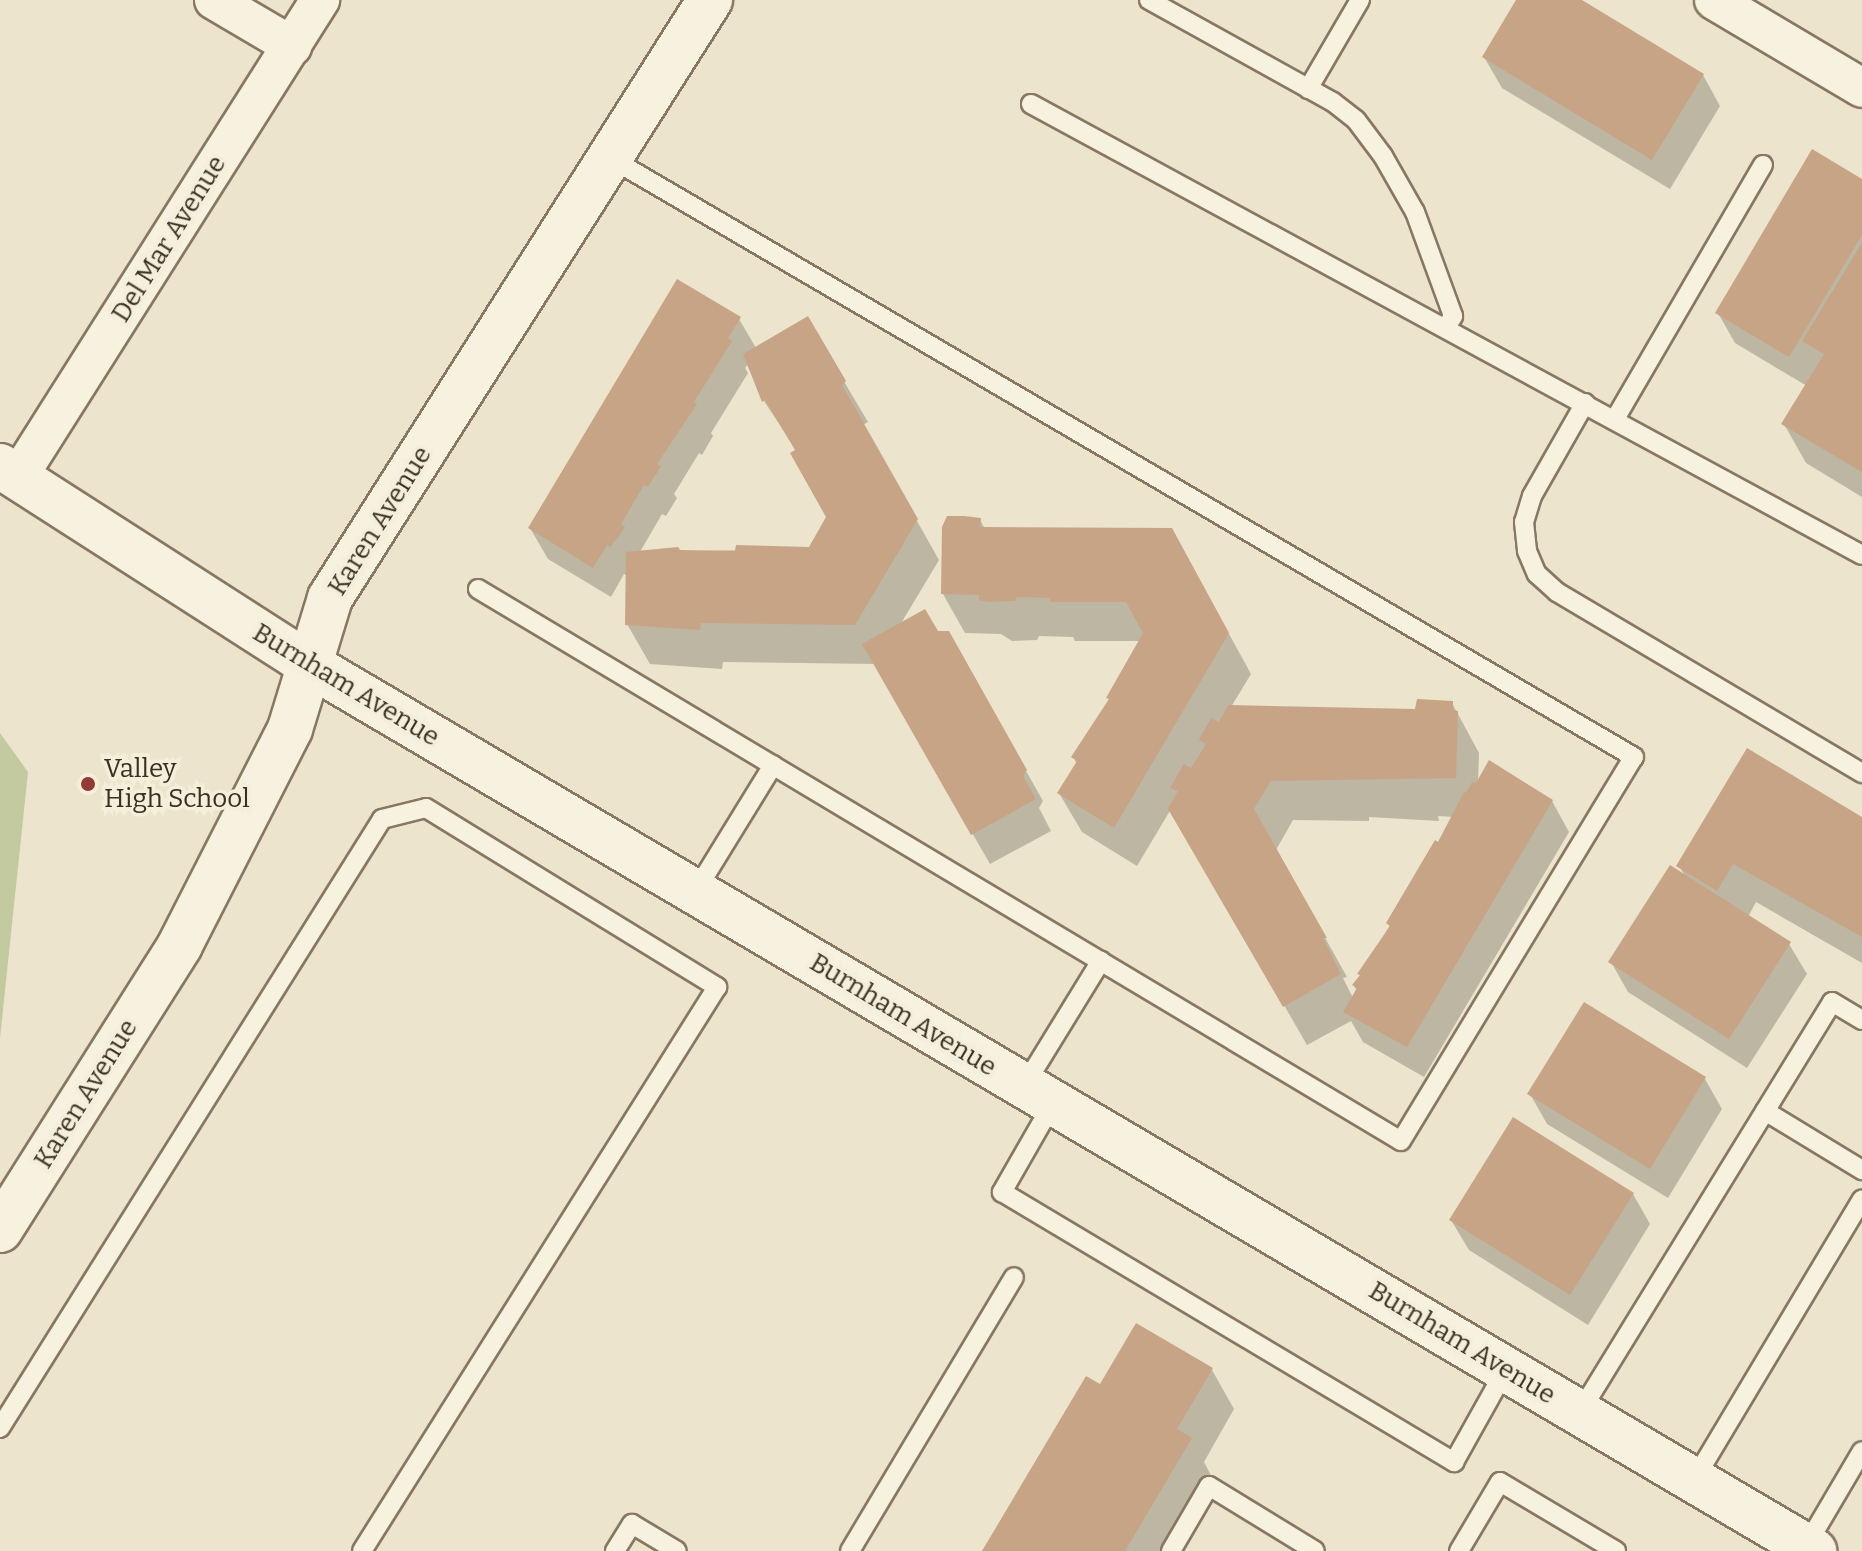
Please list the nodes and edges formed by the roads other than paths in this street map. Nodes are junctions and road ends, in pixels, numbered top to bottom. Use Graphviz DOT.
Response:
graph roads {
  1 [pos="214,0"];
  2 [pos="320,0"];
  3 [pos="710,0"];
  4 [pos="1149,0"];
  5 [pos="1360,0"];
  6 [pos="1714,0"];
  7 [pos="292,46"];
  8 [pos="1862,88"];
  9 [pos="1308,89"];
  10 [pos="1031,104"];
  11 [pos="610,158"];
  12 [pos="1763,165"];
  13 [pos="1446,328"];
  14 [pos="1585,403"];
  15 [pos="1615,419"];
  16 [pos="9,472"];
  17 [pos="1862,555"];
  18 [pos="478,589"];
  19 [pos="310,665"];
  20 [pos="773,765"];
  21 [pos="1862,773"];
  22 [pos="695,892"];
  23 [pos="1101,961"];
  24 [pos="1862,1020"];
  25 [pos="1038,1094"];
  26 [pos="1765,1111"];
  27 [pos="1862,1170"];
  28 [pos="1862,1199"];
  29 [pos="0,1230"];
  30 [pos="1014,1277"];
  31 [pos="1506,1369"];
  32 [pos="1580,1413"];
  33 [pos="0,1428"];
  34 [pos="1862,1451"];
  35 [pos="1694,1480"];
  36 [pos="1810,1549"];
  37 [pos="362,1551"];
  38 [pos="615,1551"];
  39 [pos="677,1551"];
  40 [pos="850,1551"];
  41 [pos="1171,1551"];
  42 [pos="1315,1551"];
  43 [pos="1459,1551"];
  44 [pos="1616,1551"];
  1 -- 7 [label="street"];
  2 -- 7 [label="street, Del Mar Avenue"];
  3 -- 11 [label="street, Karen Avenue"];
  4 -- 9 [label="lane"];
  5 -- 9 [label="lane"];
  6 -- 8 [label="street"];
  7 -- 16 [label="street, Del Mar Avenue"];
  9 -- 13 [label="lane"];
  10 -- 13 [label="lane"];
  11 -- 19 [label="street, Karen Avenue"];
  11 -- 23 [label="lane"];
  12 -- 15 [label="lane"];
  13 -- 14 [label="lane"];
  14 -- 15 [label="lane"];
  14 -- 21 [label="lane"];
  15 -- 17 [label="lane"];
  16 -- 19 [label="street, Burnham Avenue"];
  18 -- 20 [label="lane"];
  19 -- 22 [label="street, Burnham Avenue"];
  19 -- 29 [label="street, Karen Avenue"];
  20 -- 22 [label="lane"];
  20 -- 23 [label="lane"];
  22 -- 25 [label="street, Burnham Avenue"];
  23 -- 25 [label="lane"];
  24 -- 26 [label="lane"];
  25 -- 31 [label="street, Burnham Avenue"];
  25 -- 31 [label="lane"];
  26 -- 27 [label="lane"];
  26 -- 32 [label="lane"];
  28 -- 35 [label="lane"];
  30 -- 40 [label="lane"];
  31 -- 32 [label="street, Burnham Avenue"];
  32 -- 35 [label="street, Burnham Avenue"];
  33 -- 37 [label="lane"];
  34 -- 36 [label="lane"];
  35 -- 36 [label="street, Burnham Avenue"];
  38 -- 39 [label="lane"];
  41 -- 42 [label="lane"];
  43 -- 44 [label="lane"];
}
